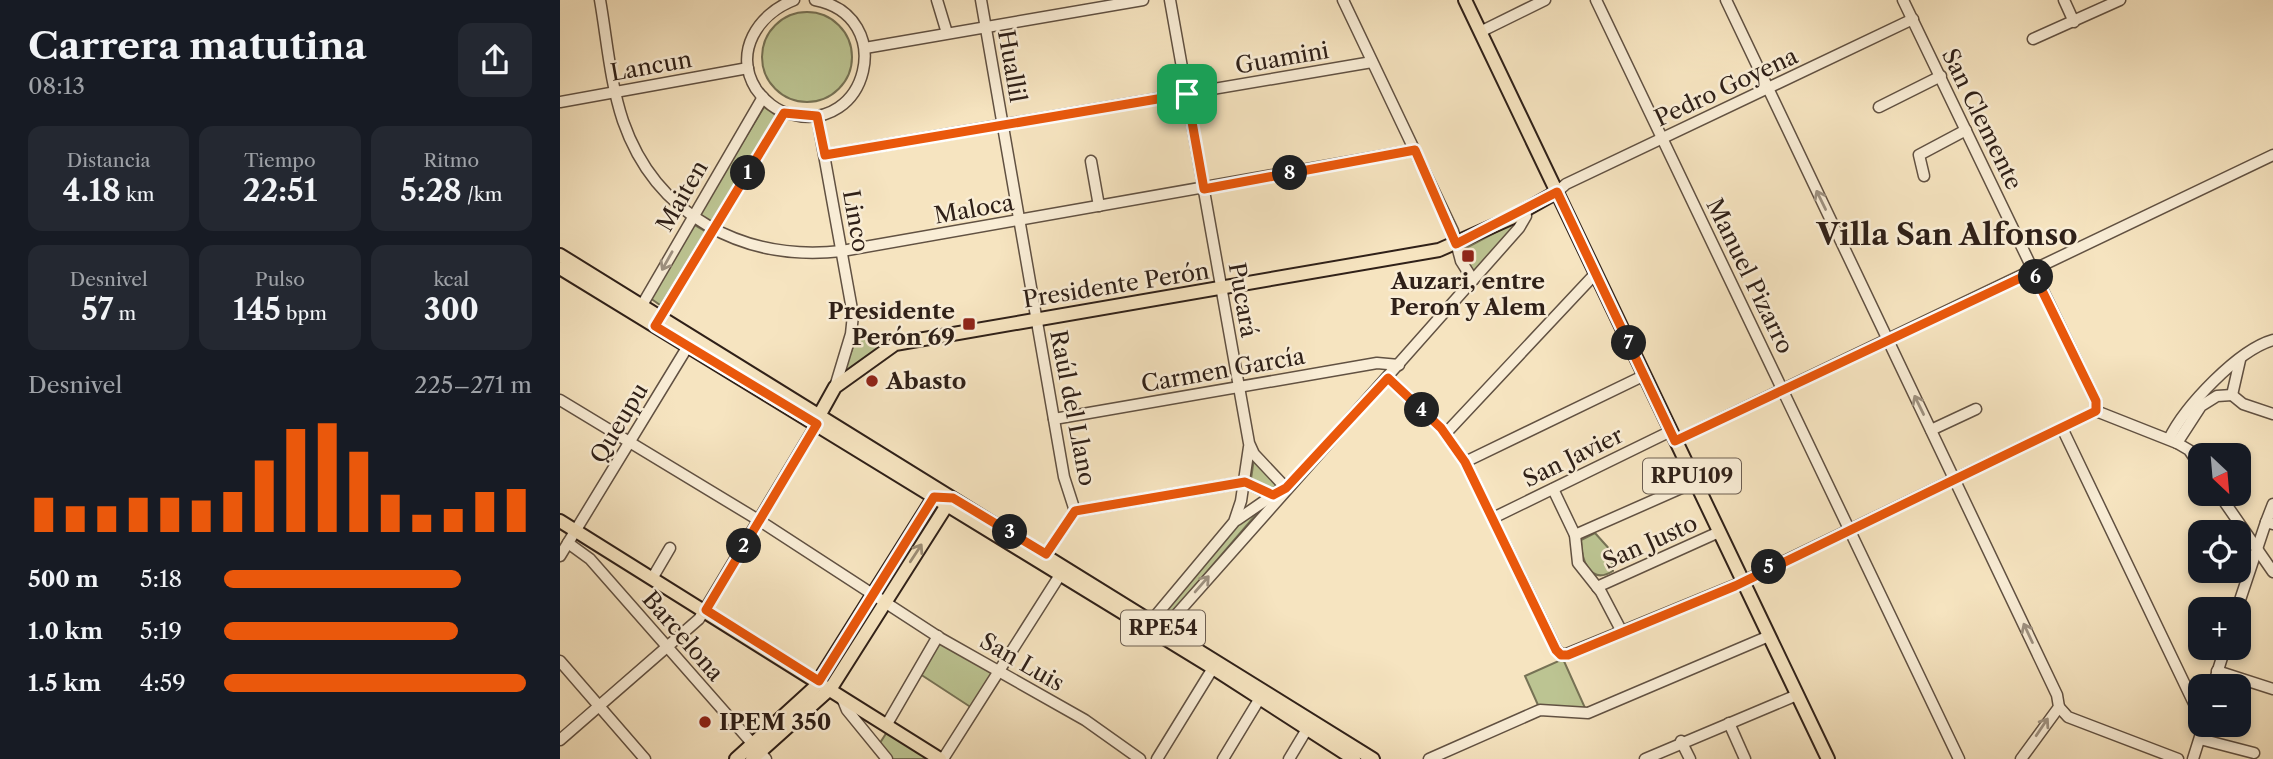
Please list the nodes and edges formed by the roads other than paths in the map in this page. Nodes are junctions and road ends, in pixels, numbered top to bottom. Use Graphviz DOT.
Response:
graph roads {
  1 [pos="600,0"];
  2 [pos="794,0"];
  3 [pos="815,0"];
  4 [pos="937,0"];
  5 [pos="981,0"];
  6 [pos="1143,0"];
  7 [pos="1170,0"];
  8 [pos="1343,0"];
  9 [pos="1465,0"];
  10 [pos="1545,0"];
  11 [pos="1596,0"];
  12 [pos="1726,0"];
  13 [pos="1903,0"];
  14 [pos="2064,0"];
  15 [pos="2120,0"];
  16 [pos="1913,19"];
  17 [pos="2074,22"];
  18 [pos="986,26"];
  19 [pos="1480,32"];
  20 [pos="947,33"];
  21 [pos="2033,39"];
  22 [pos="865,48"];
  23 [pos="1372,62"];
  24 [pos="748,68"];
  25 [pos="1941,76"];
  26 [pos="1768,89"];
  27 [pos="615,92"];
  28 [pos="1187,94"];
  29 [pos="762,97"];
  30 [pos="560,102"];
  31 [pos="1879,107"];
  32 [pos="784,113"];
  33 [pos="817,116"];
  34 [pos="1004,125"];
  35 [pos="1966,130"];
  36 [pos="1662,139"];
  37 [pos="1415,150"];
  38 [pos="825,155"];
  39 [pos="2273,155"];
  40 [pos="1091,161"];
  41 [pos="1924,176"];
  42 [pos="1204,189"];
  43 [pos="1557,192"];
  44 [pos="1100,206"];
  45 [pos="1525,211"];
  46 [pos="693,216"];
  47 [pos="1020,221"];
  48 [pos="713,229"];
  49 [pos="1456,244"];
  50 [pos="842,251"];
  51 [pos="560,255"];
  52 [pos="560,268"];
  53 [pos="2033,272"];
  54 [pos="1596,273"];
  55 [pos="1473,280"];
  56 [pos="1222,289"];
  57 [pos="639,310"];
  58 [pos="1036,319"];
  59 [pos="658,321"];
  60 [pos="1888,340"];
  61 [pos="2273,340"];
  62 [pos="688,346"];
  63 [pos="2241,360"];
  64 [pos="1399,365"];
  65 [pos="1644,375"];
  66 [pos="1388,378"];
  67 [pos="2213,383"];
  68 [pos="1239,386"];
  69 [pos="835,387"];
  70 [pos="1783,390"];
  71 [pos="2232,395"];
  72 [pos="2217,396"];
  73 [pos="560,400"];
  74 [pos="1976,409"];
  75 [pos="2096,411"];
  76 [pos="2273,414"];
  77 [pos="818,419"];
  78 [pos="1054,419"];
  79 [pos="2062,428"];
  80 [pos="1931,430"];
  81 [pos="1446,433"];
  82 [pos="1673,436"];
  83 [pos="2173,441"];
  84 [pos="629,443"];
  85 [pos="1249,443"];
  86 [pos="2188,449"];
  87 [pos="1465,462"];
  88 [pos="1955,479"];
  89 [pos="1245,482"];
  90 [pos="1695,482"];
  91 [pos="1286,488"];
  92 [pos="1553,489"];
  93 [pos="942,497"];
  94 [pos="1275,497"];
  95 [pos="2273,504"];
  96 [pos="2227,506"];
  97 [pos="1075,511"];
  98 [pos="1493,518"];
  99 [pos="560,520"];
  100 [pos="760,521"];
  101 [pos="1234,522"];
  102 [pos="2270,523"];
  103 [pos="1849,529"];
  104 [pos="575,530"];
  105 [pos="1719,532"];
  106 [pos="1575,535"];
  107 [pos="568,543"];
  108 [pos="670,548"];
  109 [pos="2257,550"];
  110 [pos="1046,554"];
  111 [pos="560,556"];
  112 [pos="2273,572"];
  113 [pos="1060,575"];
  114 [pos="653,577"];
  115 [pos="1742,581"];
  116 [pos="1597,587"];
  117 [pos="873,593"];
  118 [pos="2241,597"];
  119 [pos="884,601"];
  120 [pos="706,610"];
  121 [pos="1153,620"];
  122 [pos="1165,628"];
  123 [pos="1622,632"];
  124 [pos="938,636"];
  125 [pos="1769,636"];
  126 [pos="667,648"];
  127 [pos="2221,660"];
  128 [pos="560,661"];
  129 [pos="1213,668"];
  130 [pos="2217,671"];
  131 [pos="1000,672"];
  132 [pos="2216,674"];
  133 [pos="830,688"];
  134 [pos="2273,689"];
  135 [pos="2188,691"];
  136 [pos="1797,695"];
  137 [pos="1260,698"];
  138 [pos="598,706"];
  139 [pos="2059,707"];
  140 [pos="1729,723"];
  141 [pos="887,724"];
  142 [pos="1307,729"];
  143 [pos="2200,738"];
  144 [pos="560,740"];
  145 [pos="1681,741"];
  146 [pos="2253,753"];
  147 [pos="757,754"];
  148 [pos="645,759"];
  149 [pos="736,759"];
  150 [pos="887,759"];
  151 [pos="942,759"];
  152 [pos="1140,759"];
  153 [pos="1157,759"];
  154 [pos="1223,759"];
  155 [pos="1289,759"];
  156 [pos="1354,759"];
  157 [pos="1373,759"];
  158 [pos="1429,759"];
  159 [pos="1645,759"];
  160 [pos="1689,759"];
  161 [pos="1745,759"];
  162 [pos="1828,759"];
  163 [pos="1959,759"];
  164 [pos="2021,759"];
  165 [pos="2178,759"];
  166 [pos="2193,759"];
  1 -- 27 [label="street, Maloca"];
  2 -- 24 [label="street"];
  3 -- 22 [label="street"];
  4 -- 20 [label="street"];
  5 -- 18 [label="street, Huallil"];
  6 -- 18 [label="street"];
  7 -- 28 [label="street, Pucará"];
  8 -- 23 [label="street"];
  9 -- 19 [label="main road, RPU109"];
  10 -- 19 [label="street"];
  11 -- 36 [label="street, Manuel Pizarro"];
  12 -- 26 [label="street"];
  13 -- 16 [label="street, San Clemente"];
  14 -- 17 [label="street"];
  15 -- 17 [label="street"];
  16 -- 25 [label="street, San Clemente"];
  16 -- 26 [label="street, Pedro Goyena"];
  17 -- 21 [label="street"];
  18 -- 20 [label="street"];
  18 -- 34 [label="street, Huallil"];
  19 -- 43 [label="main road, RPU109"];
  20 -- 22 [label="street"];
  22 -- 33 [label="street"];
  23 -- 28 [label="street, Guamini"];
  23 -- 37 [label="street"];
  24 -- 27 [label="street, Lancun"];
  24 -- 29 [label="street"];
  25 -- 31 [label="street"];
  25 -- 35 [label="street, San Clemente"];
  26 -- 36 [label="street, Pedro Goyena"];
  60 -- 26 [label="street, one-way"];
  27 -- 30 [label="street, Lancun"];
  27 -- 46 [label="street, Maloca"];
  28 -- 34 [label="street, Guamini"];
  28 -- 42 [label="street, Pucará"];
  29 -- 32 [label="street"];
  29 -- 46 [label="street, Maiten"];
  32 -- 33 [label="street"];
  32 -- 48 [label="street, Maiten"];
  33 -- 38 [label="street, Linco"];
  34 -- 38 [label="street, Guamini"];
  34 -- 47 [label="street, Huallil"];
  35 -- 41 [label="street"];
  35 -- 53 [label="street, San Clemente"];
  36 -- 43 [label="street, Pedro Goyena"];
  36 -- 70 [label="street, Manuel Pizarro"];
  37 -- 42 [label="street, Maloca"];
  37 -- 49 [label="street"];
  38 -- 50 [label="street, Linco"];
  39 -- 53 [label="street, San Javier"];
  40 -- 44 [label="street"];
  42 -- 44 [label="street, Maloca"];
  42 -- 56 [label="street, Pucará"];
  43 -- 45 [label="main road, Presidente Perón"];
  43 -- 54 [label="main road, RPU109"];
  44 -- 47 [label="street, Maloca"];
  45 -- 49 [label="main road, Presidente Perón"];
  45 -- 55 [label="street"];
  46 -- 48 [label="street, Maloca"];
  46 -- 57 [label="street, Maiten, one-way"];
  47 -- 50 [label="street, Maloca"];
  47 -- 58 [label="street, Raúl del Llano"];
  48 -- 50 [label="street, Maloca"];
  48 -- 59 [label="street, Maiten"];
  49 -- 55 [label="street"];
  49 -- 56 [label="main road, Presidente Perón"];
  50 -- 69 [label="street, Linco"];
  51 -- 57 [label="main road, RPE54"];
  52 -- 57 [label="main road, RPE54"];
  53 -- 60 [label="street, San Javier"];
  53 -- 75 [label="street, San Clemente"];
  54 -- 65 [label="main road, RPU109"];
  54 -- 81 [label="street"];
  55 -- 64 [label="street"];
  56 -- 58 [label="main road, Presidente Perón"];
  56 -- 68 [label="street, Pucará"];
  57 -- 59 [label="main road, RPE54"];
  58 -- 69 [label="main road, Presidente Perón"];
  58 -- 78 [label="street, Raúl del Llano"];
  59 -- 62 [label="main road, RPE54"];
  59 -- 77 [label="main road, RPE54"];
  60 -- 70 [label="street, San Javier"];
  80 -- 60 [label="street, one-way"];
  61 -- 63 [label="street"];
  62 -- 77 [label="main road, RPE54"];
  62 -- 84 [label="street, Queupu"];
  63 -- 67 [label="street"];
  63 -- 71 [label="street"];
  64 -- 66 [label="street"];
  64 -- 68 [label="street, Carmen García"];
  65 -- 82 [label="main road, RPU109"];
  65 -- 87 [label="street"];
  66 -- 81 [label="street"];
  66 -- 91 [label="street"];
  67 -- 72 [label="street"];
  67 -- 83 [label="street"];
  68 -- 78 [label="street, Carmen García"];
  68 -- 85 [label="street, Pucará"];
  69 -- 77 [label="main road, Presidente Perón"];
  70 -- 82 [label="street, San Javier"];
  70 -- 103 [label="street, Manuel Pizarro"];
  71 -- 72 [label="street"];
  71 -- 76 [label="street"];
  72 -- 83 [label="street"];
  73 -- 84 [label="street"];
  74 -- 80 [label="street"];
  75 -- 79 [label="street"];
  75 -- 83 [label="street"];
  77 -- 93 [label="main road, RPE54"];
  77 -- 100 [label="street"];
  78 -- 97 [label="street, Raúl del Llano"];
  79 -- 88 [label="street"];
  79 -- 135 [label="street"];
  80 -- 88 [label="street"];
  81 -- 87 [label="street"];
  82 -- 90 [label="main road, RPU109"];
  82 -- 92 [label="street, San Javier"];
  83 -- 86 [label="street"];
  84 -- 100 [label="street"];
  84 -- 104 [label="street, Queupu"];
  85 -- 89 [label="street"];
  85 -- 91 [label="street, Pucará"];
  87 -- 98 [label="street"];
  88 -- 103 [label="street"];
  139 -- 88 [label="street, one-way"];
  89 -- 94 [label="street"];
  89 -- 97 [label="street"];
  89 -- 101 [label="street"];
  90 -- 105 [label="main road, RPU109"];
  90 -- 106 [label="street"];
  91 -- 94 [label="street"];
  92 -- 98 [label="street, San Javier"];
  92 -- 106 [label="street"];
  93 -- 110 [label="main road, RPE54"];
  93 -- 113 [label="main road, RPE54"];
  93 -- 117 [label="main road"];
  119 -- 93 [label="main road, one-way"];
  94 -- 101 [label="street"];
  122 -- 94 [label="street, one-way"];
  95 -- 102 [label="street"];
  96 -- 109 [label="street"];
  97 -- 110 [label="street, Raúl del Llano"];
  98 -- 123 [label="street"];
  99 -- 104 [label="main road"];
  100 -- 117 [label="street"];
  100 -- 120 [label="street"];
  101 -- 121 [label="street"];
  102 -- 109 [label="street"];
  103 -- 115 [label="street"];
  103 -- 163 [label="street, Manuel Pizarro"];
  104 -- 107 [label="street, Queupu"];
  104 -- 114 [label="main road"];
  105 -- 115 [label="main road, RPU109"];
  105 -- 116 [label="street, San Justo"];
  106 -- 116 [label="street"];
  107 -- 111 [label="street, Queupu"];
  107 -- 126 [label="street, Barcelona"];
  108 -- 114 [label="street"];
  109 -- 112 [label="street"];
  109 -- 118 [label="street"];
  110 -- 121 [label="main road, RPE54"];
  113 -- 121 [label="main road, RPE54"];
  113 -- 131 [label="street"];
  114 -- 120 [label="main road"];
  115 -- 123 [label="street"];
  115 -- 125 [label="main road, RPU109"];
  116 -- 123 [label="street"];
  117 -- 119 [label="street, San Luis"];
  117 -- 133 [label="main road"];
  119 -- 124 [label="street, San Luis"];
  119 -- 133 [label="main road"];
  120 -- 126 [label="street"];
  120 -- 133 [label="main road"];
  121 -- 122 [label="main road, RPE54"];
  122 -- 129 [label="main road, RPE54"];
  122 -- 157 [label="main road, RPE54"];
  124 -- 131 [label="street, San Luis"];
  124 -- 141 [label="street"];
  125 -- 136 [label="main road, RPU109"];
  125 -- 158 [label="street"];
  126 -- 138 [label="street"];
  126 -- 147 [label="street, Barcelona"];
  127 -- 130 [label="street"];
  128 -- 138 [label="street"];
  129 -- 137 [label="main road, RPE54"];
  129 -- 153 [label="street"];
  130 -- 132 [label="street"];
  130 -- 134 [label="street"];
  131 -- 151 [label="street"];
  131 -- 152 [label="street, San Luis"];
  133 -- 141 [label="main road"];
  133 -- 147 [label="main road"];
  133 -- 150 [label="street"];
  136 -- 140 [label="street"];
  136 -- 162 [label="main road, RPU109"];
  137 -- 142 [label="main road, RPE54"];
  137 -- 154 [label="street"];
  138 -- 144 [label="street"];
  138 -- 148 [label="street"];
  164 -- 139 [label="street, one-way"];
  139 -- 165 [label="street"];
  140 -- 145 [label="street"];
  140 -- 161 [label="street"];
  141 -- 151 [label="main road"];
  142 -- 155 [label="street"];
  142 -- 156 [label="main road, RPE54"];
  143 -- 146 [label="street"];
  143 -- 166 [label="street"];
  145 -- 159 [label="street"];
  145 -- 160 [label="street"];
  147 -- 149 [label="main road"];
}
